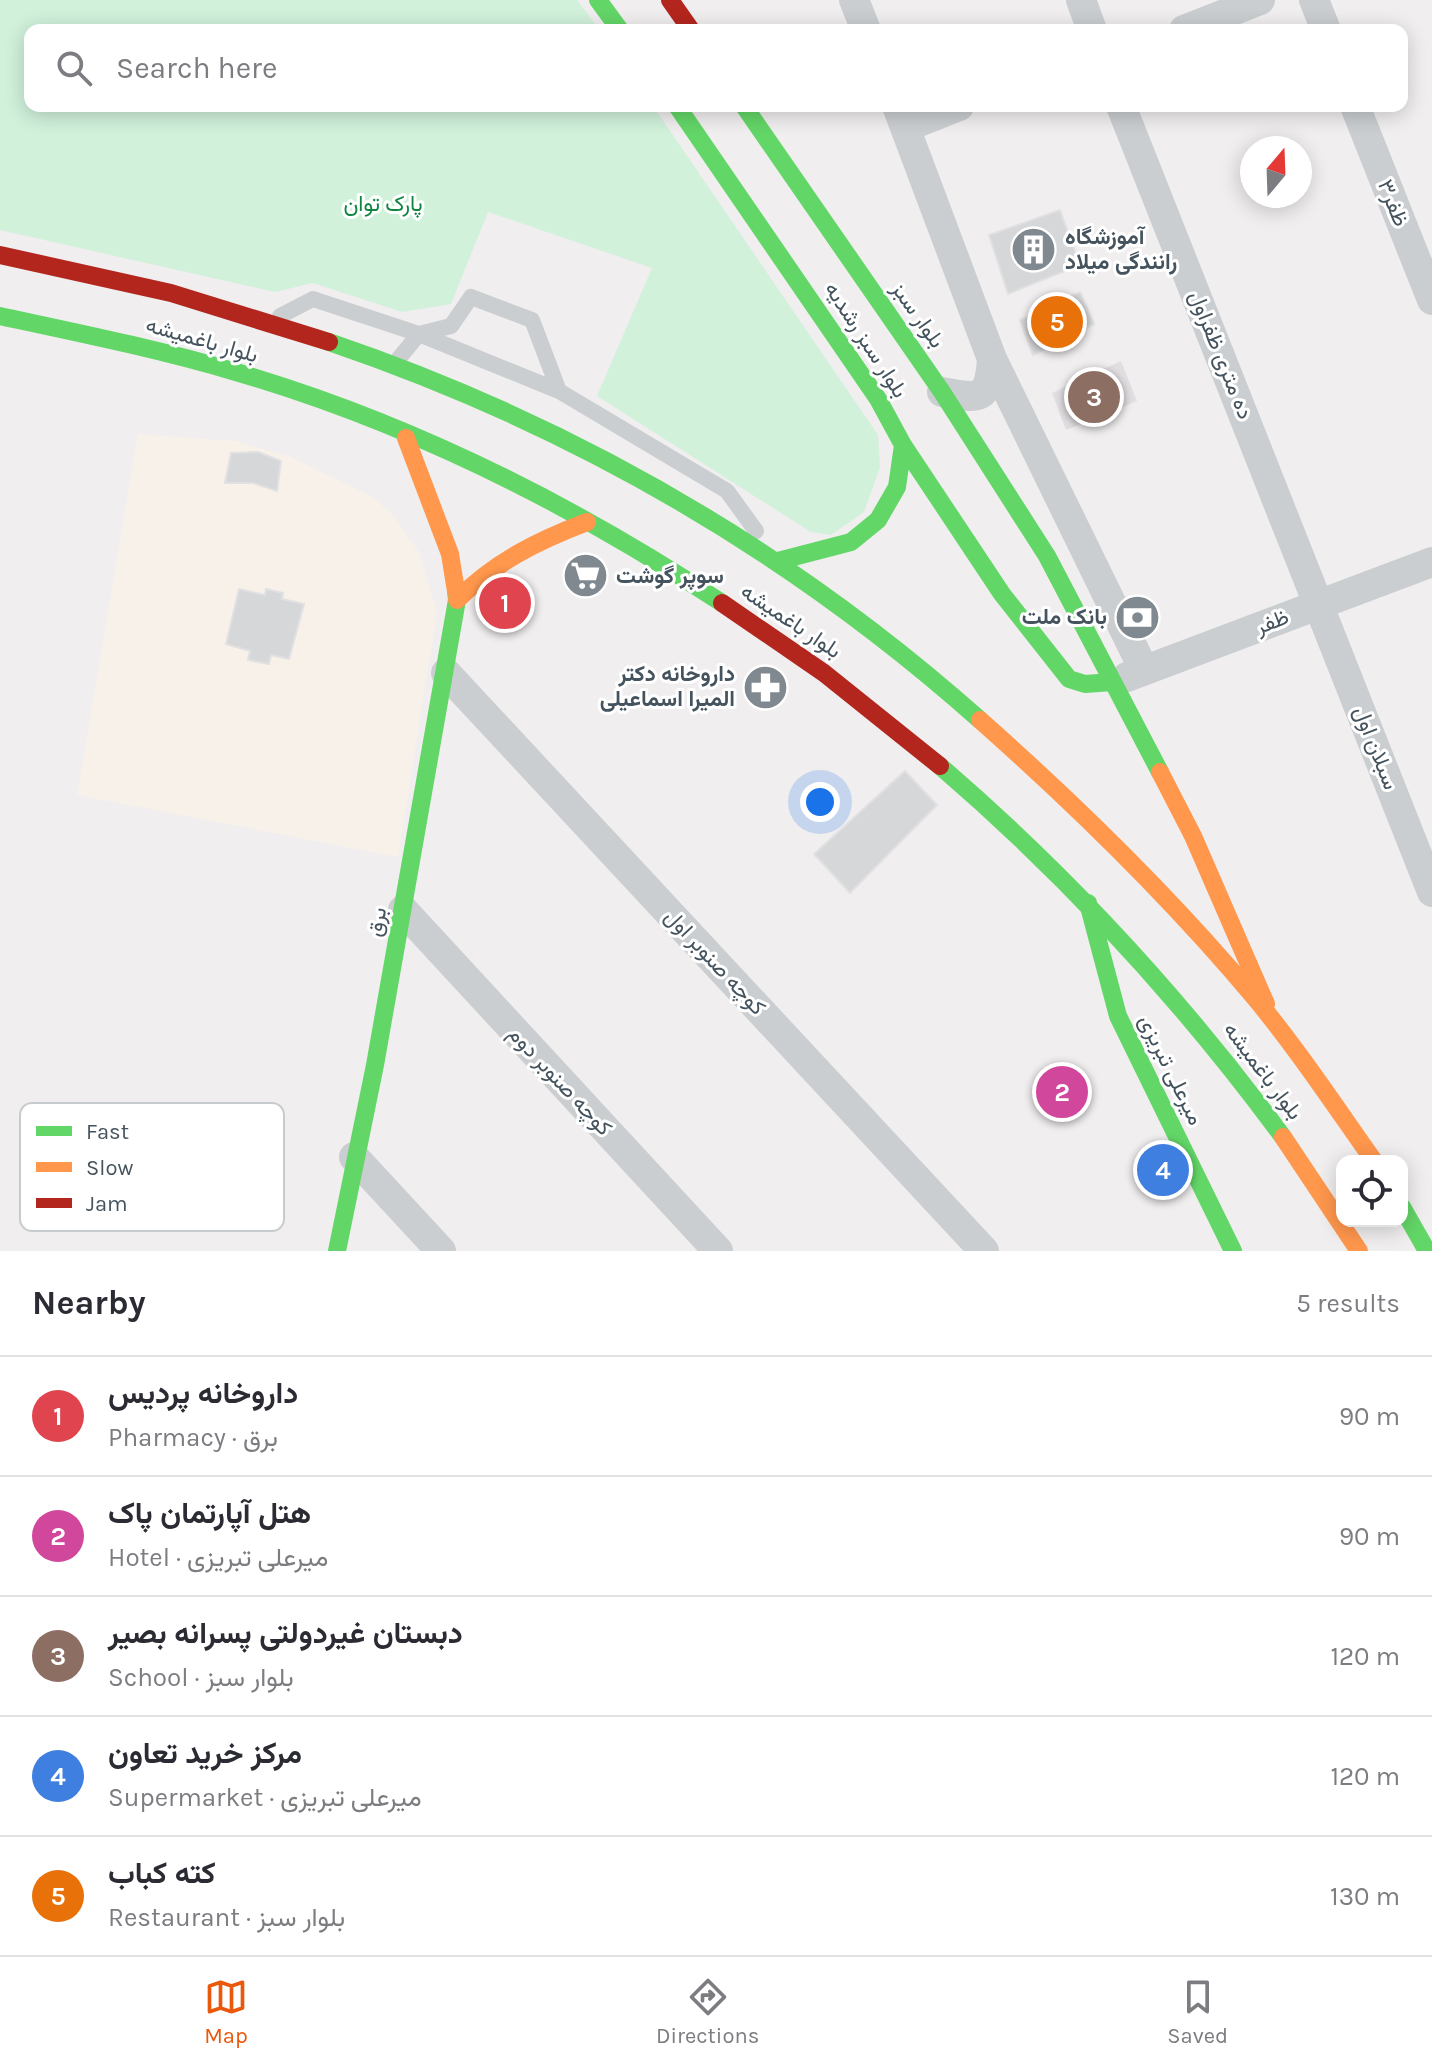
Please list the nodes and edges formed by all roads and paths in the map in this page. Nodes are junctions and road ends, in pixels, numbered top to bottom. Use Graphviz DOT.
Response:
graph roads {
  1 [pos="598,0"];
  2 [pos="670,0"];
  3 [pos="854,0"];
  4 [pos="1081,0"];
  5 [pos="1260,0"];
  6 [pos="1314,0"];
  7 [pos="616,24"];
  8 [pos="687,24"];
  9 [pos="864,24"];
  10 [pos="1090,24"];
  11 [pos="1199,24"];
  12 [pos="1324,24"];
  13 [pos="681,112"];
  14 [pos="748,112"];
  15 [pos="925,112"];
  16 [pos="1123,112"];
  17 [pos="1357,112"];
  18 [pos="902,116"];
  19 [pos="0,255"];
  20 [pos="1432,300"];
  21 [pos="0,316"];
  22 [pos="271,321"];
  23 [pos="419,334"];
  24 [pos="992,359"];
  25 [pos="394,364"];
  26 [pos="559,391"];
  27 [pos="942,392"];
  28 [pos="406,438"];
  29 [pos="903,445"];
  30 [pos="587,522"];
  31 [pos="778,561"];
  32 [pos="1432,562"];
  33 [pos="457,600"];
  34 [pos="1321,604"];
  35 [pos="1144,670"];
  36 [pos="446,673"];
  37 [pos="1112,682"];
  38 [pos="1432,892"];
  39 [pos="1088,903"];
  40 [pos="403,910"];
  41 [pos="1274,1021"];
  42 [pos="1370,1155"];
  43 [pos="354,1157"];
  44 [pos="1408,1218"];
  45 [pos="337,1251"];
  46 [pos="441,1251"];
  47 [pos="718,1251"];
  48 [pos="984,1251"];
  49 [pos="1233,1251"];
  50 [pos="1359,1251"];
  51 [pos="1427,1251"];
  1 -- 7 [label="main road"];
  2 -- 8 [label="main road"];
  3 -- 9 [label="street"];
  4 -- 10 [label="street"];
  5 -- 11 [label="street"];
  6 -- 12 [label="street"];
  13 -- 29 [label="main road, بلوار سبز رشدیه"];
  14 -- 27 [label="main road, بلوار سبز"];
  15 -- 18 [label="street"];
  16 -- 34 [label="street, ده متری ظفراول"];
  17 -- 20 [label="street, ظفر۳"];
  18 -- 24 [label="street"];
  19 -- 22 [label="main road, بلوار باغمیشه"];
  21 -- 28 [label="main road, بلوار باغمیشه"];
  22 -- 23 [label="lane"];
  22 -- 25 [label="main road, بلوار باغمیشه"];
  23 -- 25 [label="lane"];
  23 -- 26 [label="lane"];
  23 -- 26 [label="lane"];
  24 -- 27 [label="street"];
  24 -- 35 [label="street"];
  25 -- 31 [label="main road, بلوار باغمیشه"];
  26 -- 31 [label="lane"];
  27 -- 37 [label="main road, بلوار سبز"];
  28 -- 30 [label="main road, بلوار باغمیشه"];
  28 -- 33 [label="main road, برق"];
  29 -- 31 [label="main road"];
  29 -- 37 [label="main road, بلوار سبز رشدیه"];
  30 -- 33 [label="main road"];
  30 -- 39 [label="main road, بلوار باغمیشه"];
  31 -- 41 [label="main road, بلوار باغمیشه"];
  32 -- 34 [label="street, ظفر"];
  33 -- 36 [label="main road, برق"];
  34 -- 35 [label="street, ظفر"];
  34 -- 38 [label="street, سبلان اول"];
  35 -- 37 [label="street, ظفر"];
  36 -- 40 [label="main road, برق"];
  36 -- 48 [label="street, کوچه صنوبر اول"];
  37 -- 41 [label="main road, بلوار سبز"];
  39 -- 49 [label="main road, میرعلی تبریزی"];
  39 -- 50 [label="main road, بلوار باغمیشه"];
  40 -- 43 [label="main road, برق"];
  40 -- 47 [label="street, کوچه صنوبر دوم"];
  41 -- 42 [label="main road, بلوار باغمیشه"];
  43 -- 45 [label="main road, برق"];
  43 -- 46 [label="street"];
  44 -- 51 [label="main road"];
}
